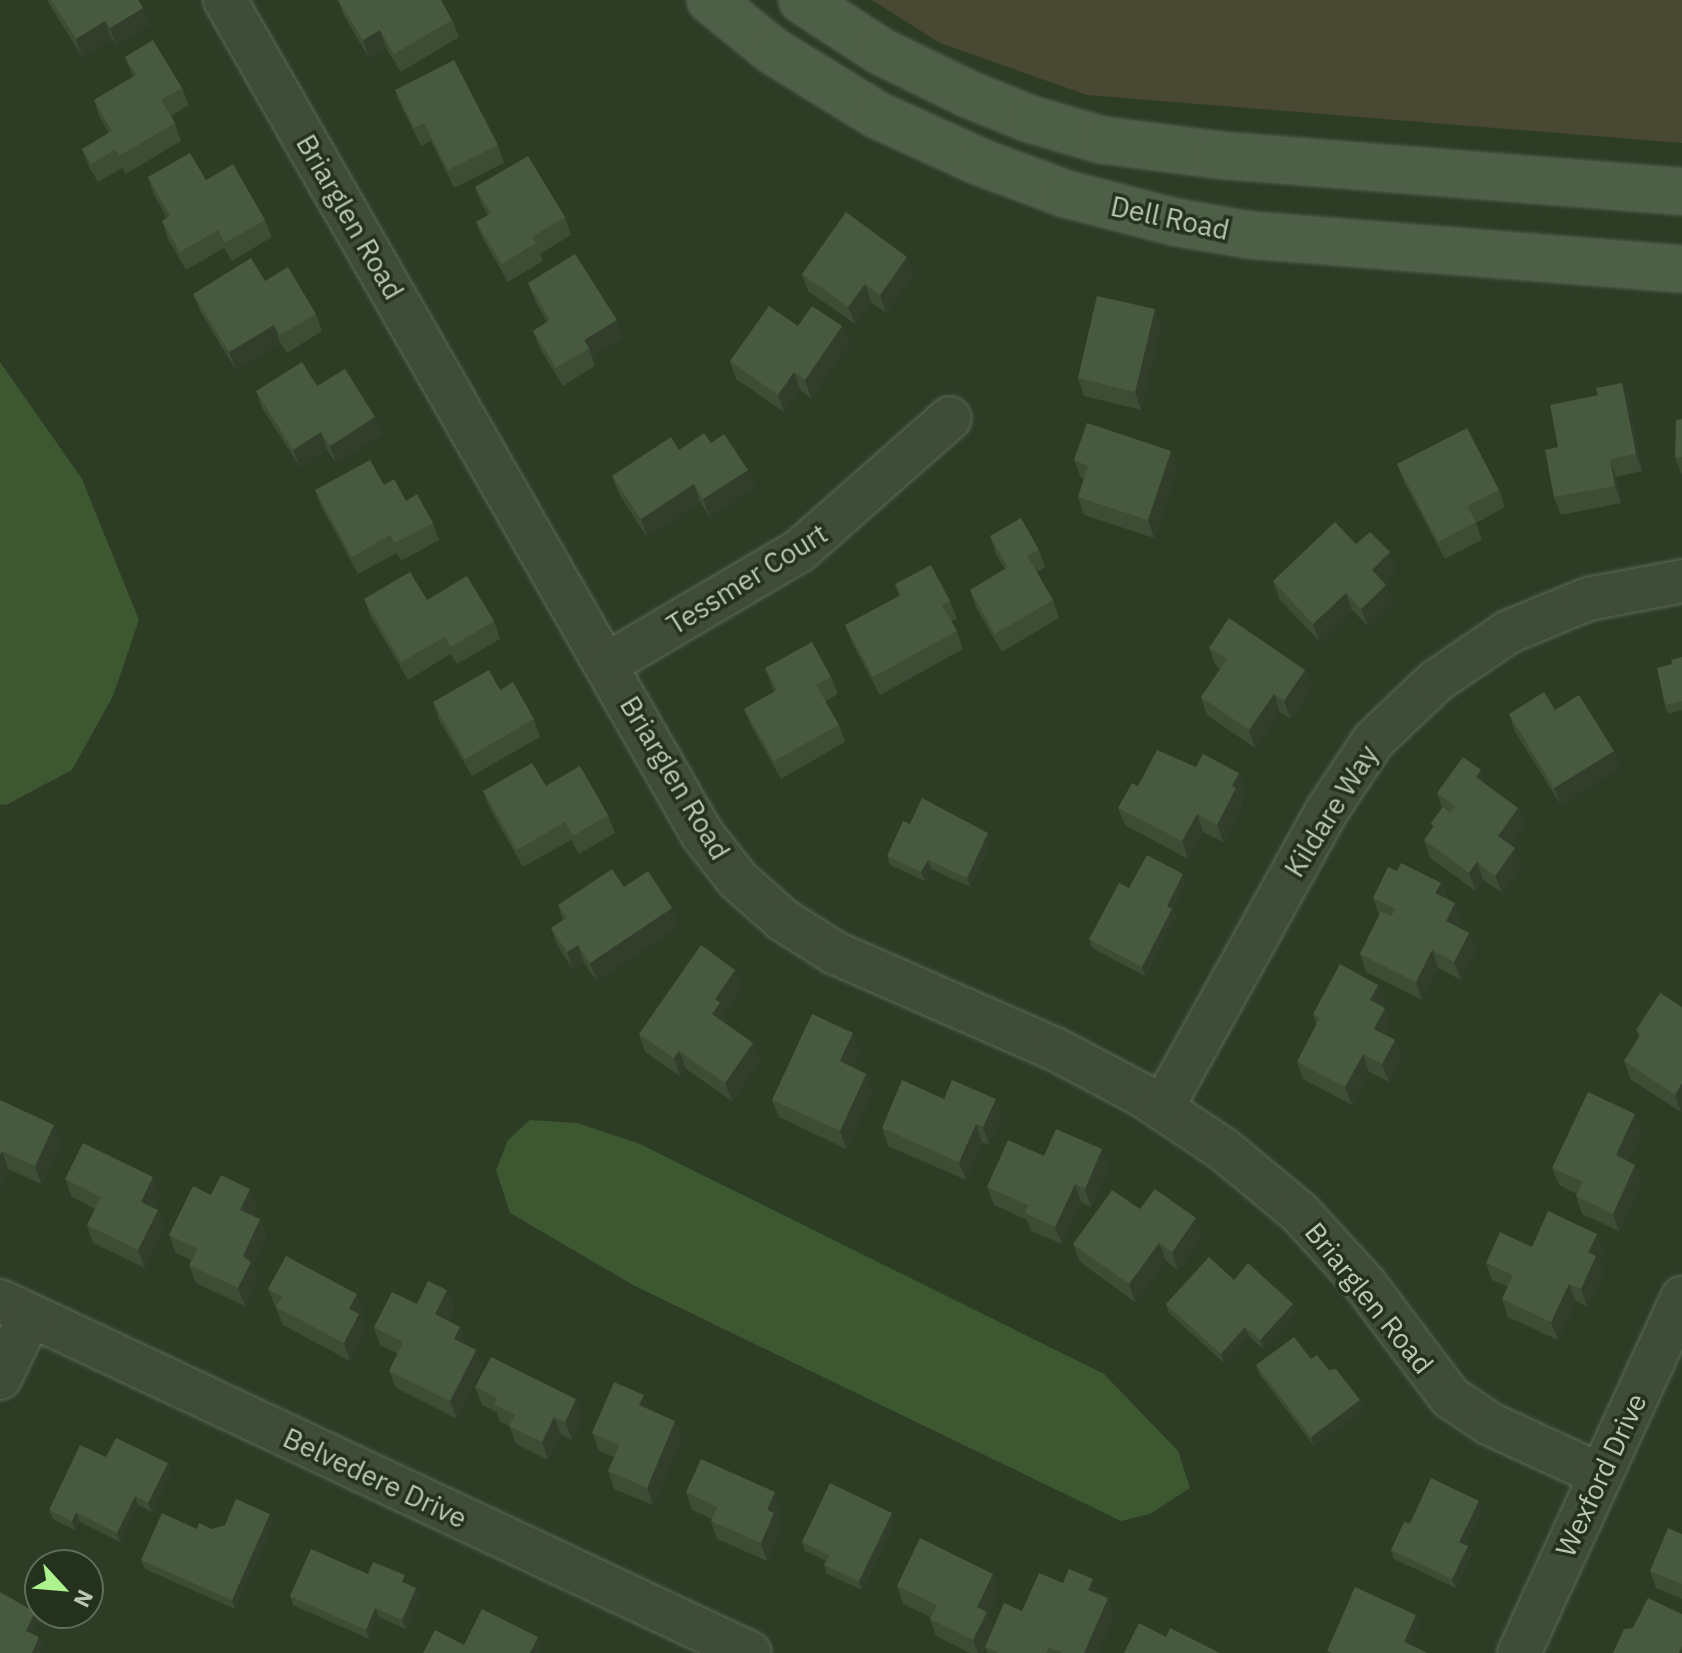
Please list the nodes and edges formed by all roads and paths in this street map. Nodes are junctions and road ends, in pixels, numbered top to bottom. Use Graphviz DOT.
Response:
graph roads {
  1 [pos="225,0"];
  2 [pos="710,0"];
  3 [pos="802,0"];
  4 [pos="1682,192"];
  5 [pos="1682,269"];
  6 [pos="950,418"];
  7 [pos="1682,581"];
  8 [pos="607,664"];
  9 [pos="1162,1108"];
  10 [pos="1682,1298"];
  11 [pos="15,1308"];
  12 [pos="0,1378"];
  13 [pos="1601,1475"];
  14 [pos="750,1653"];
  15 [pos="1519,1653"];
  1 -- 8 [label="street, Briarglen Road"];
  2 -- 5 [label="main road, Dell Road"];
  3 -- 4 [label="main road"];
  6 -- 8 [label="street, Tessmer Court"];
  7 -- 9 [label="street, Kildare Way"];
  8 -- 9 [label="street, Briarglen Road"];
  9 -- 13 [label="street, Briarglen Road"];
  10 -- 13 [label="street, Wexford Drive"];
  11 -- 12 [label="street"];
  11 -- 14 [label="street, Belvedere Drive"];
  13 -- 15 [label="street, Wexford Drive"];
}
